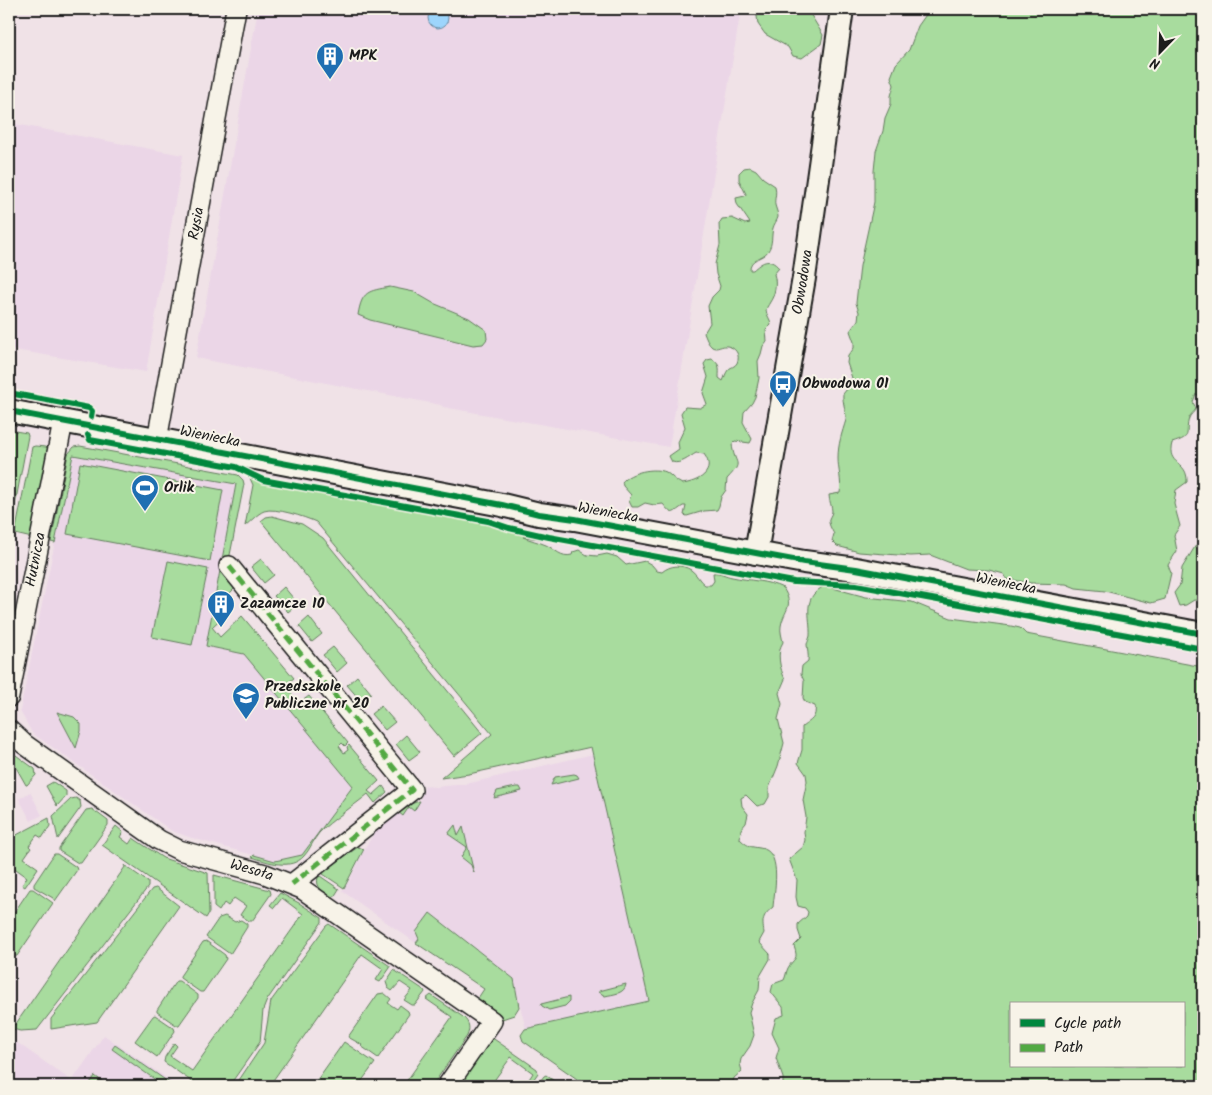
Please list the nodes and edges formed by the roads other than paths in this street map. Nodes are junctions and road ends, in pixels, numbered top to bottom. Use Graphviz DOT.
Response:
graph roads {
  1 [pos="236,9"];
  2 [pos="842,9"];
  3 [pos="9,412"];
  4 [pos="63,422"];
  5 [pos="157,440"];
  6 [pos="756,553"];
  7 [pos="229,566"];
  8 [pos="1203,634"];
  9 [pos="9,697"];
  10 [pos="9,730"];
  11 [pos="292,884"];
  12 [pos="447,1086"];
  1 -- 5 [label="street, Rysia"];
  2 -- 6 [label="street, Obwodowa"];
  3 -- 4 [label="street, Wieniecka"];
  4 -- 5 [label="street, Wieniecka"];
  4 -- 9 [label="street, Hutnicza"];
  5 -- 6 [label="street, Wieniecka"];
  6 -- 8 [label="street, Wieniecka"];
  7 -- 11 [label="street"];
  10 -- 11 [label="street, Wesoła"];
  11 -- 12 [label="street, Wesoła"];
}
